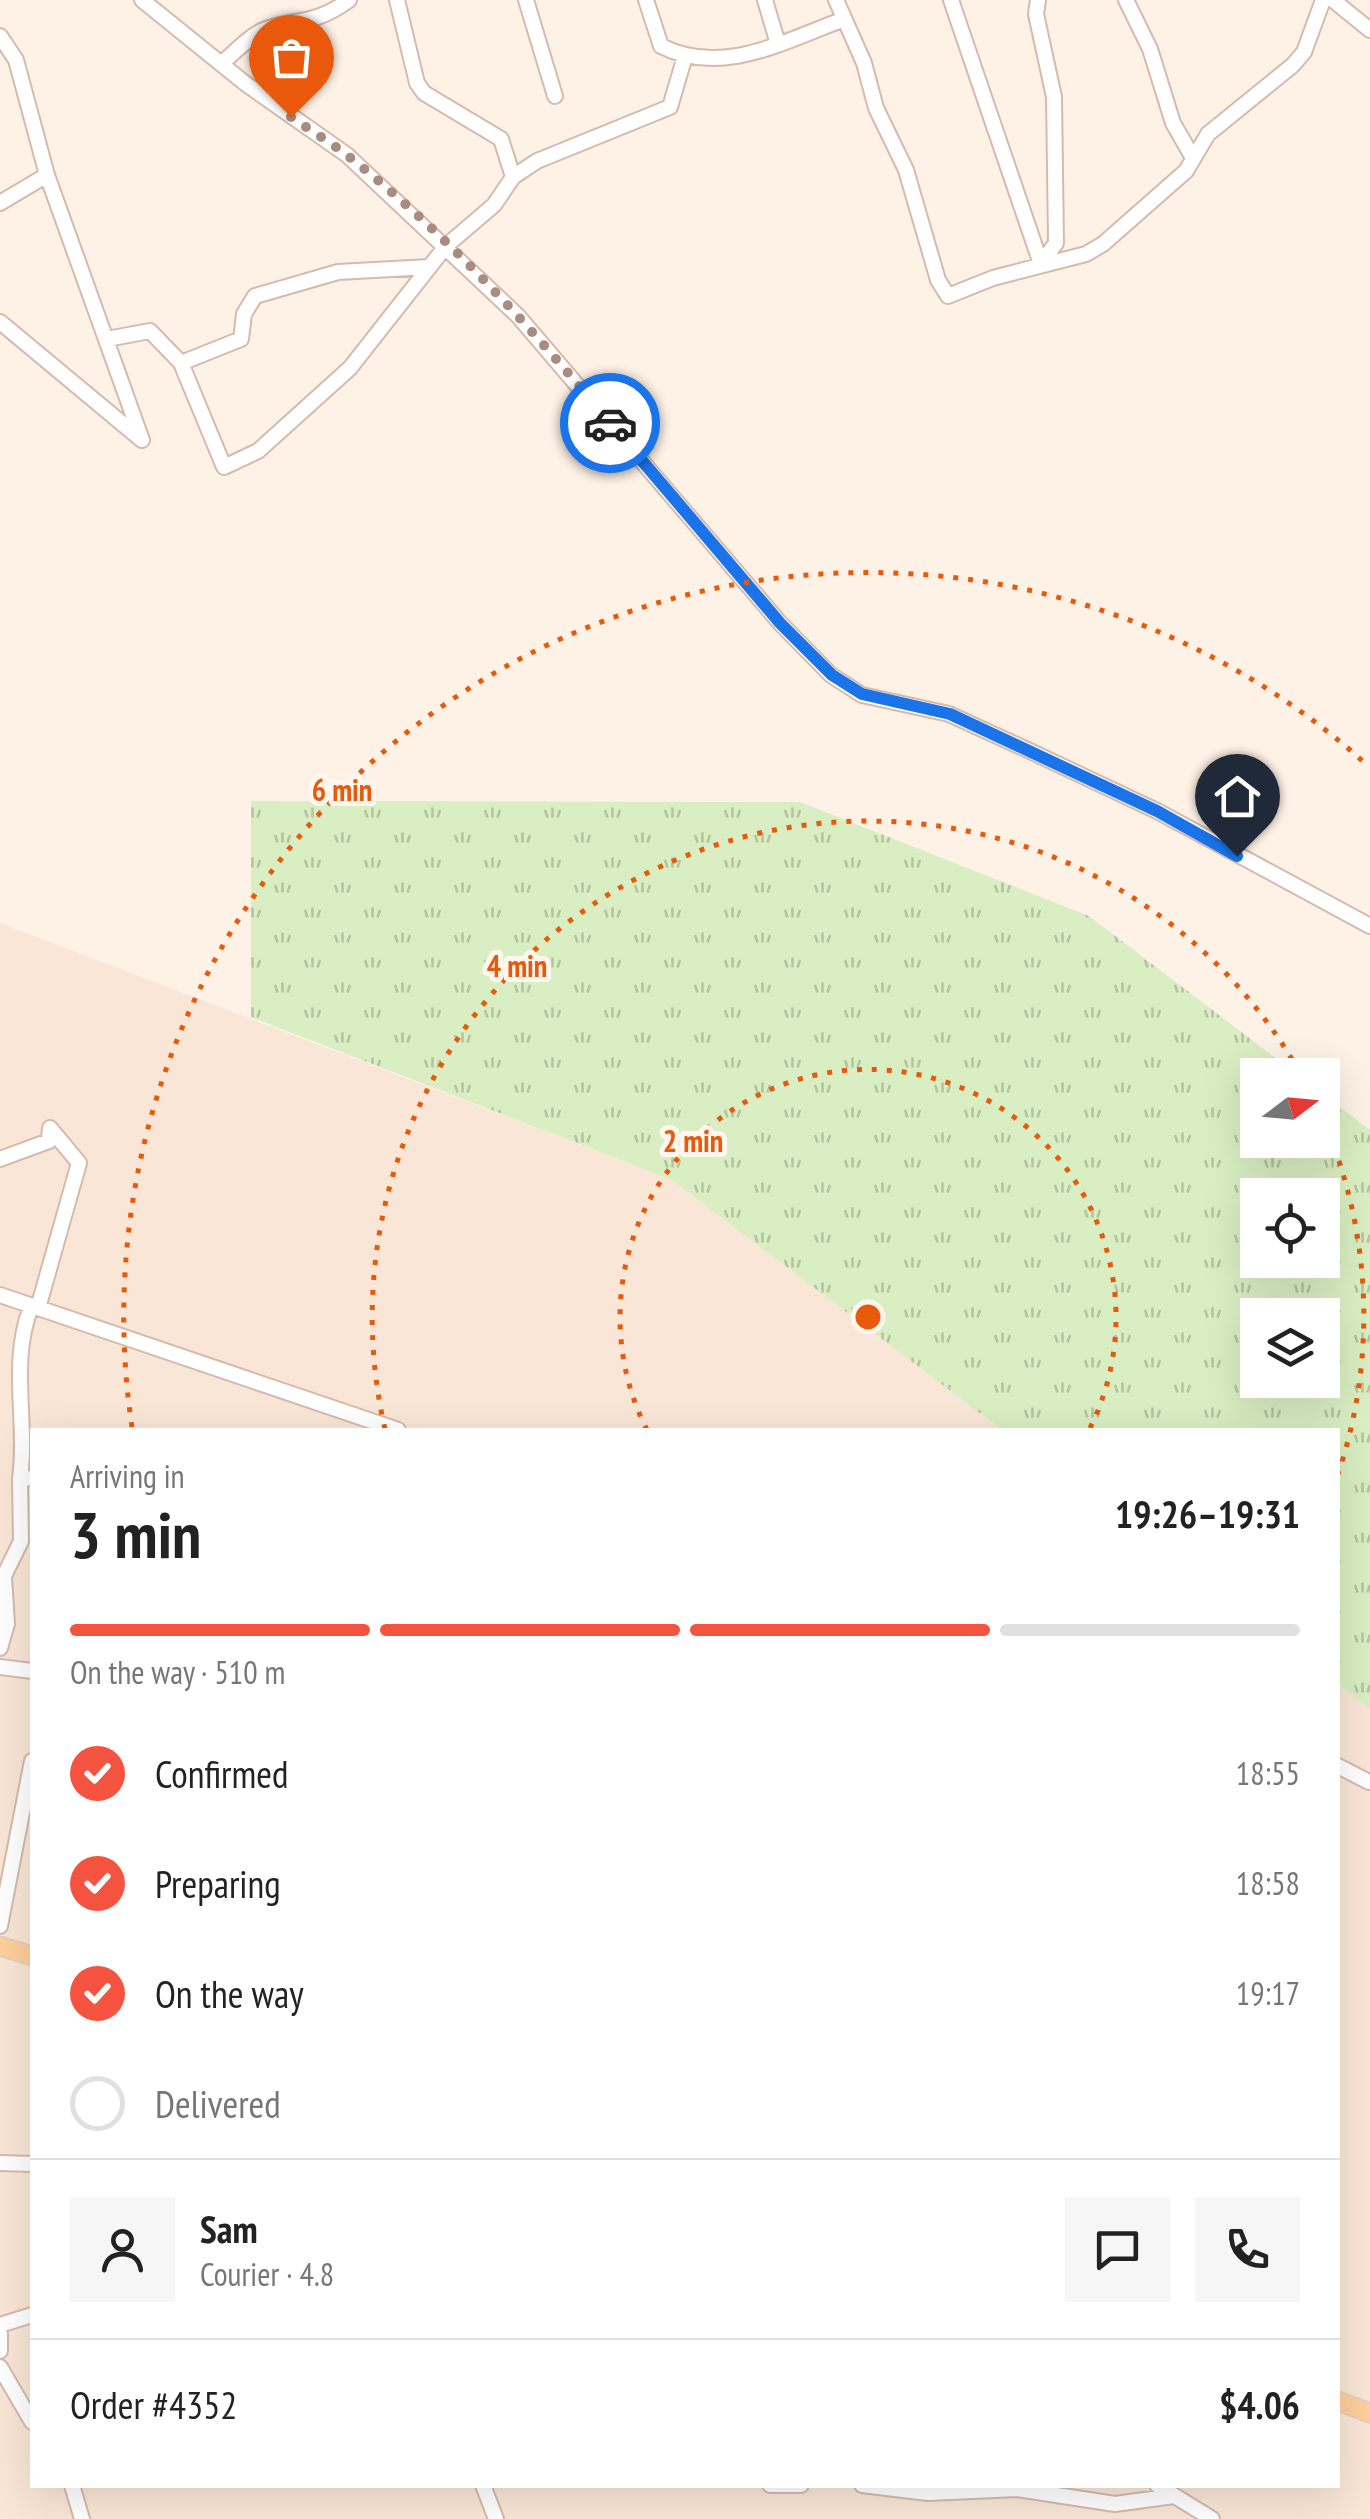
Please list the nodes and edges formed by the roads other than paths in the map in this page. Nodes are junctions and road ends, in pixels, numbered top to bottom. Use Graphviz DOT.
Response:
graph roads {
  1 [pos="142,0"];
  2 [pos="349,0"];
  3 [pos="397,0"];
  4 [pos="526,0"];
  5 [pos="646,0"];
  6 [pos="765,0"];
  7 [pos="836,0"];
  8 [pos="951,0"];
  9 [pos="1038,0"];
  10 [pos="1126,0"];
  11 [pos="1324,0"];
  12 [pos="1333,0"];
  13 [pos="842,20"];
  14 [pos="1370,30"];
  15 [pos="0,36"];
  16 [pos="778,44"];
  17 [pos="685,56"];
  18 [pos="221,64"];
  19 [pos="555,96"];
  20 [pos="1193,158"];
  21 [pos="48,175"];
  22 [pos="513,177"];
  23 [pos="0,203"];
  24 [pos="446,246"];
  25 [pos="1041,264"];
  26 [pos="429,267"];
  27 [pos="0,322"];
  28 [pos="107,339"];
  29 [pos="181,364"];
  30 [pos="1370,926"];
  31 [pos="0,1159"];
  32 [pos="0,1295"];
  33 [pos="34,1308"];
  34 [pos="392,1428"];
  35 [pos="26,1478"];
  36 [pos="0,1648"];
  37 [pos="0,1667"];
  38 [pos="30,1671"];
  39 [pos="1340,1767"];
  40 [pos="30,1772"];
  41 [pos="1340,1780"];
  42 [pos="1370,1782"];
  43 [pos="0,1926"];
  44 [pos="0,1946"];
  45 [pos="30,1955"];
  46 [pos="2,2162"];
  47 [pos="30,2164"];
  48 [pos="30,2317"];
  49 [pos="0,2325"];
  50 [pos="0,2333"];
  51 [pos="0,2351"];
  52 [pos="0,2367"];
  53 [pos="1340,2402"];
  54 [pos="1370,2413"];
  55 [pos="30,2419"];
  56 [pos="73,2488"];
  57 [pos="483,2488"];
  58 [pos="887,2488"];
  59 [pos="1162,2488"];
  60 [pos="1174,2496"];
  61 [pos="82,2519"];
  62 [pos="496,2519"];
  63 [pos="1212,2519"];
  1 -- 18 [label="street"];
  2 -- 18 [label="street"];
  3 -- 22 [label="street"];
  4 -- 19 [label="street"];
  5 -- 17 [label="street"];
  6 -- 16 [label="street"];
  7 -- 13 [label="street"];
  8 -- 25 [label="street"];
  9 -- 25 [label="street"];
  10 -- 20 [label="street"];
  11 -- 20 [label="street"];
  12 -- 14 [label="street"];
  13 -- 16 [label="street"];
  13 -- 25 [label="street"];
  15 -- 21 [label="street"];
  16 -- 17 [label="street"];
  17 -- 22 [label="street"];
  18 -- 24 [label="street"];
  20 -- 25 [label="street"];
  21 -- 23 [label="street"];
  21 -- 28 [label="street"];
  22 -- 24 [label="street"];
  24 -- 26 [label="street"];
  24 -- 30 [label="street"];
  26 -- 29 [label="street"];
  26 -- 29 [label="street"];
  27 -- 28 [label="street"];
  28 -- 29 [label="street"];
  31 -- 33 [label="street"];
  32 -- 33 [label="street"];
  33 -- 34 [label="street"];
  33 -- 35 [label="street"];
  35 -- 36 [label="street"];
  37 -- 38 [label="street"];
  39 -- 42 [label="street"];
  40 -- 43 [label="street"];
  41 -- 42 [label="street"];
  44 -- 45 [label="main road"];
  46 -- 47 [label="street"];
  48 -- 49 [label="street"];
  50 -- 51 [label="street"];
  52 -- 55 [label="street"];
  53 -- 54 [label="main road"];
  56 -- 61 [label="street"];
  57 -- 62 [label="street"];
  58 -- 60 [label="street"];
  59 -- 60 [label="street"];
  60 -- 63 [label="street"];
}
